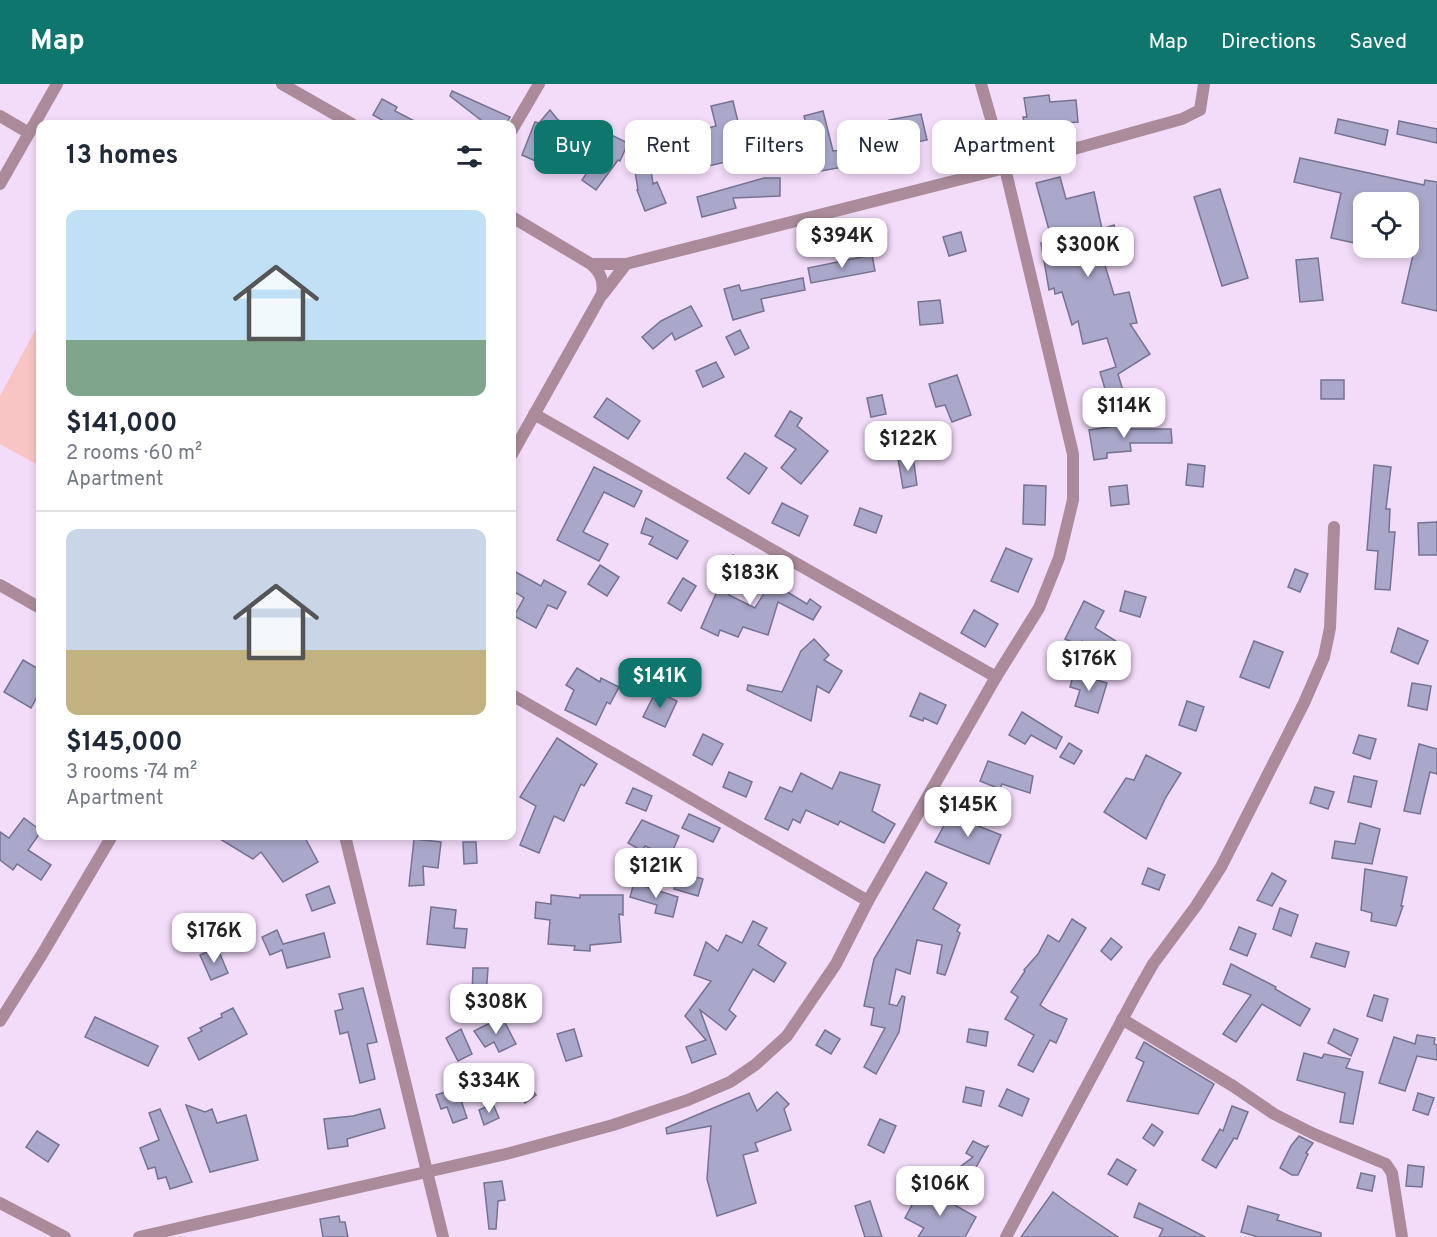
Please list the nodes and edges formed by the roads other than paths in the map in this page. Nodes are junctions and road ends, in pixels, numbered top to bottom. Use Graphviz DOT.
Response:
graph roads {
  1 [pos="57,84"];
  2 [pos="282,84"];
  3 [pos="538,84"];
  4 [pos="981,84"];
  5 [pos="1204,84"];
  6 [pos="0,116"];
  7 [pos="36,120"];
  8 [pos="345,120"];
  9 [pos="991,120"];
  10 [pos="36,121"];
  11 [pos="516,123"];
  12 [pos="29,133"];
  13 [pos="1076,148"];
  14 [pos="981,174"];
  15 [pos="1006,174"];
  16 [pos="0,184"];
  17 [pos="516,219"];
  18 [pos="591,264"];
  19 [pos="626,264"];
  20 [pos="602,294"];
  21 [pos="534,414"];
  22 [pos="516,447"];
  23 [pos="1334,527"];
  24 [pos="0,585"];
  25 [pos="36,606"];
  26 [pos="996,677"];
  27 [pos="516,697"];
  28 [pos="110,840"];
  29 [pos="346,840"];
  30 [pos="868,902"];
  31 [pos="1122,1019"];
  32 [pos="0,1021"];
  33 [pos="427,1171"];
  34 [pos="0,1203"];
  35 [pos="66,1237"];
  36 [pos="139,1237"];
  37 [pos="443,1237"];
  38 [pos="1006,1237"];
  39 [pos="1402,1237"];
  1 -- 7 [label="street"];
  2 -- 8 [label="street"];
  3 -- 11 [label="street"];
  4 -- 9 [label="street"];
  5 -- 13 [label="street"];
  6 -- 12 [label="street"];
  10 -- 12 [label="street"];
  12 -- 16 [label="street"];
  14 -- 19 [label="street"];
  15 -- 26 [label="street"];
  17 -- 18 [label="street"];
  18 -- 19 [label="street"];
  18 -- 20 [label="street"];
  19 -- 20 [label="street"];
  20 -- 21 [label="street"];
  21 -- 22 [label="street"];
  21 -- 26 [label="street"];
  23 -- 31 [label="street"];
  24 -- 25 [label="street"];
  26 -- 30 [label="street"];
  27 -- 30 [label="street"];
  28 -- 32 [label="street"];
  29 -- 33 [label="street"];
  30 -- 33 [label="street"];
  31 -- 38 [label="street"];
  31 -- 39 [label="street"];
  33 -- 36 [label="street"];
  33 -- 37 [label="street"];
  34 -- 35 [label="street"];
}
